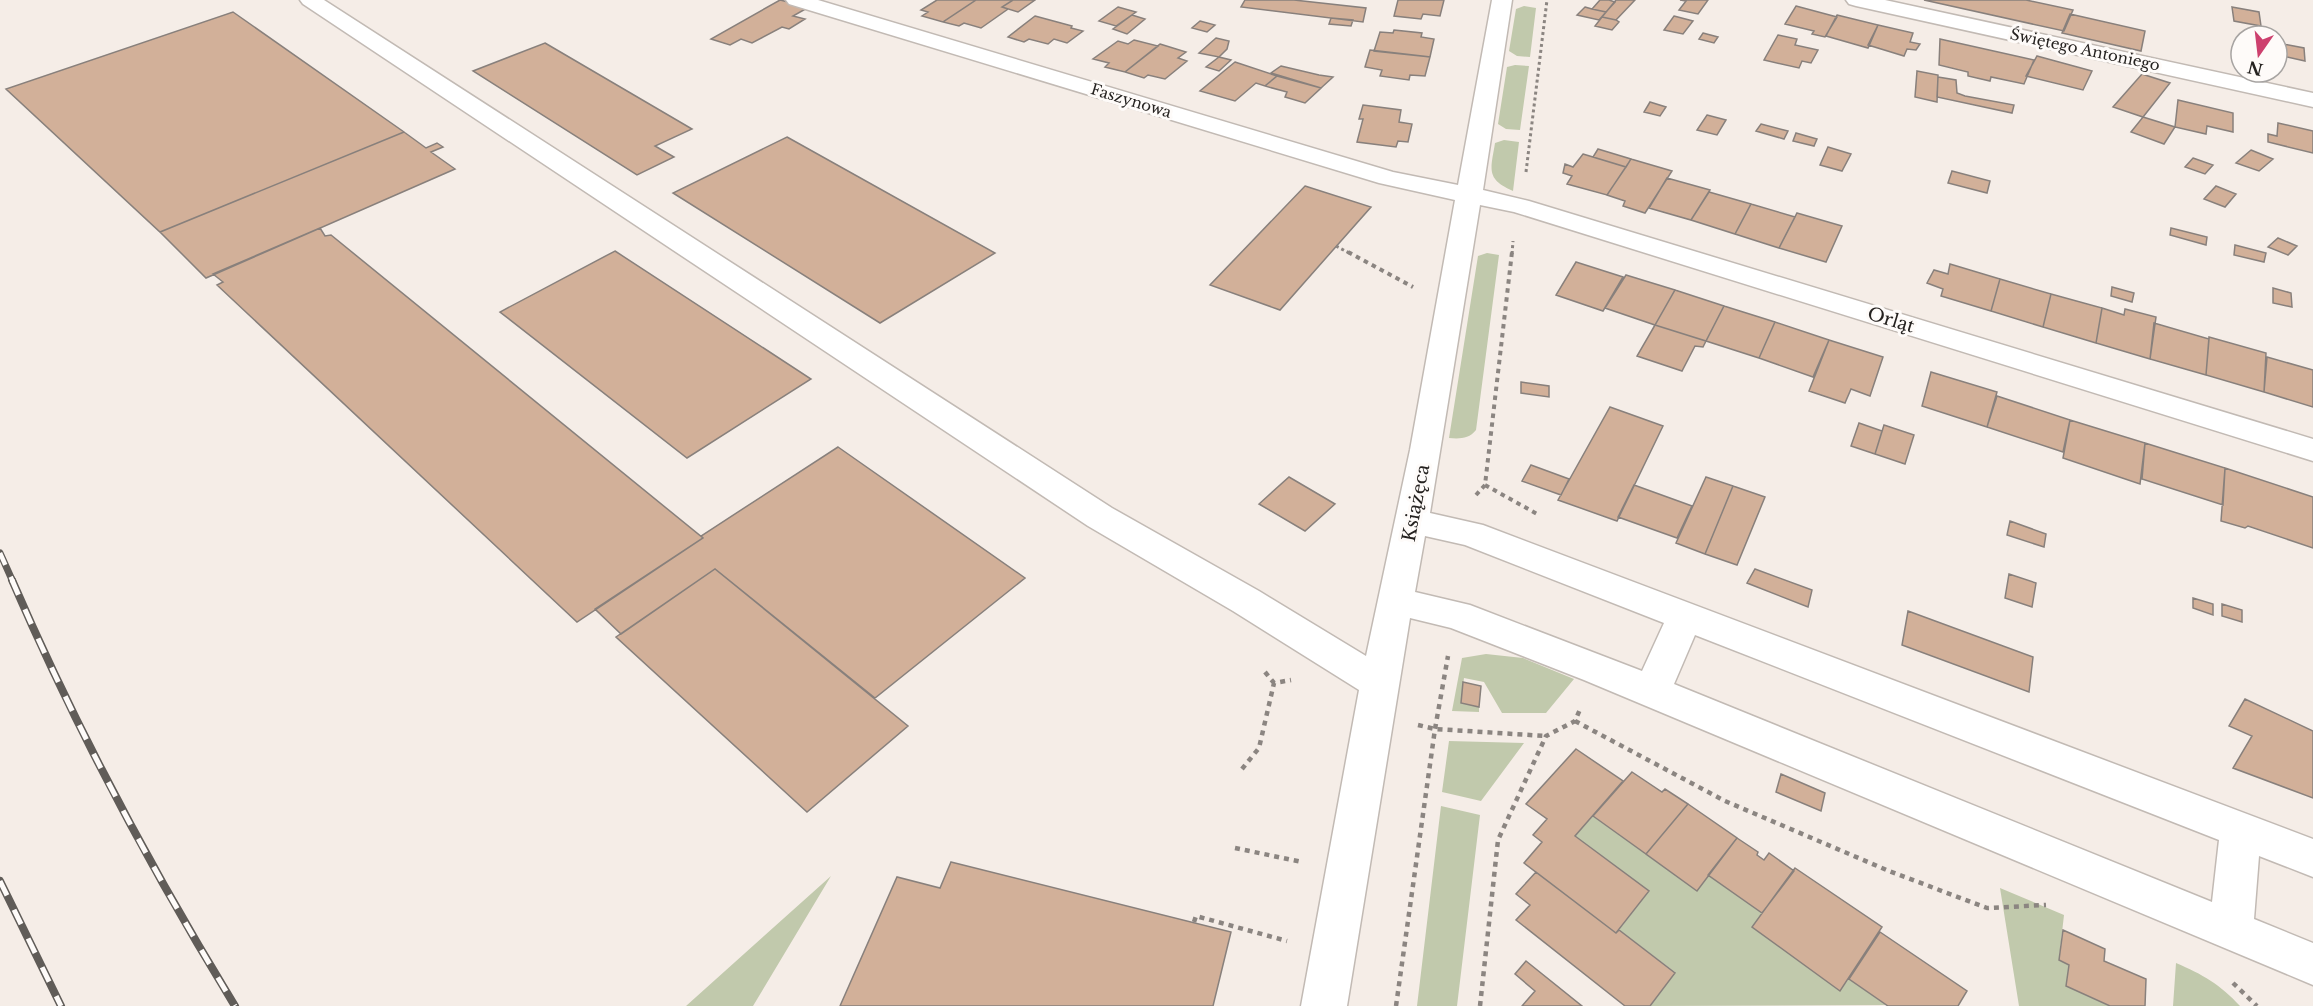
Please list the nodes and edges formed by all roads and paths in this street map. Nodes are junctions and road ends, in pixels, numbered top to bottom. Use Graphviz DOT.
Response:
graph roads {
  1 [pos="310,0"];
  2 [pos="796,0"];
  3 [pos="1502,0"];
  4 [pos="1869,1"];
  5 [pos="2313,100"];
  6 [pos="1469,194"];
  7 [pos="1336,246"];
  8 [pos="1417,289"];
  9 [pos="2313,450"];
  10 [pos="1412,521"];
  11 [pos="1396,601"];
  12 [pos="1685,616"];
  13 [pos="1447,662"];
  14 [pos="1597,669"];
  15 [pos="1265,672"];
  16 [pos="1294,680"];
  17 [pos="1274,683"];
  18 [pos="1379,683"];
  19 [pos="1652,691"];
  20 [pos="1575,721"];
  21 [pos="1435,729"];
  22 [pos="1546,736"];
  23 [pos="1242,769"];
  24 [pos="2241,830"];
  25 [pos="1235,848"];
  26 [pos="2313,858"];
  27 [pos="1311,864"];
  28 [pos="2049,904"];
  29 [pos="1194,922"];
  30 [pos="2231,930"];
  31 [pos="1297,943"];
  32 [pos="2313,964"];
  33 [pos="2224,974"];
  34 [pos="1324,1006"];
  35 [pos="1396,1006"];
  36 [pos="1480,1006"];
  37 [pos="2257,1006"];
  1 -- 18 [label="street"];
  2 -- 6 [label="street, Faszynowa"];
  3 -- 6 [label="street, Książęca"];
  4 -- 5 [label="street, Świętego Antoniego"];
  6 -- 9 [label="street, Orląt"];
  6 -- 10 [label="street, Książęca"];
  7 -- 8 [label="path"];
  10 -- 11 [label="street, Książęca"];
  10 -- 12 [label="street"];
  11 -- 14 [label="street"];
  11 -- 18 [label="street, Książęca"];
  12 -- 19 [label="street"];
  12 -- 24 [label="street"];
  13 -- 21 [label="path"];
  14 -- 19 [label="street"];
  14 -- 20 [label="path"];
  15 -- 17 [label="path"];
  16 -- 17 [label="path"];
  17 -- 23 [label="path"];
  18 -- 34 [label="street, Książęca"];
  19 -- 30 [label="street"];
  20 -- 22 [label="path"];
  20 -- 28 [label="path"];
  21 -- 22 [label="path"];
  21 -- 35 [label="path"];
  22 -- 36 [label="path"];
  24 -- 26 [label="street"];
  24 -- 30 [label="street"];
  25 -- 27 [label="path"];
  29 -- 31 [label="path"];
  30 -- 32 [label="street"];
  33 -- 37 [label="path"];
}
